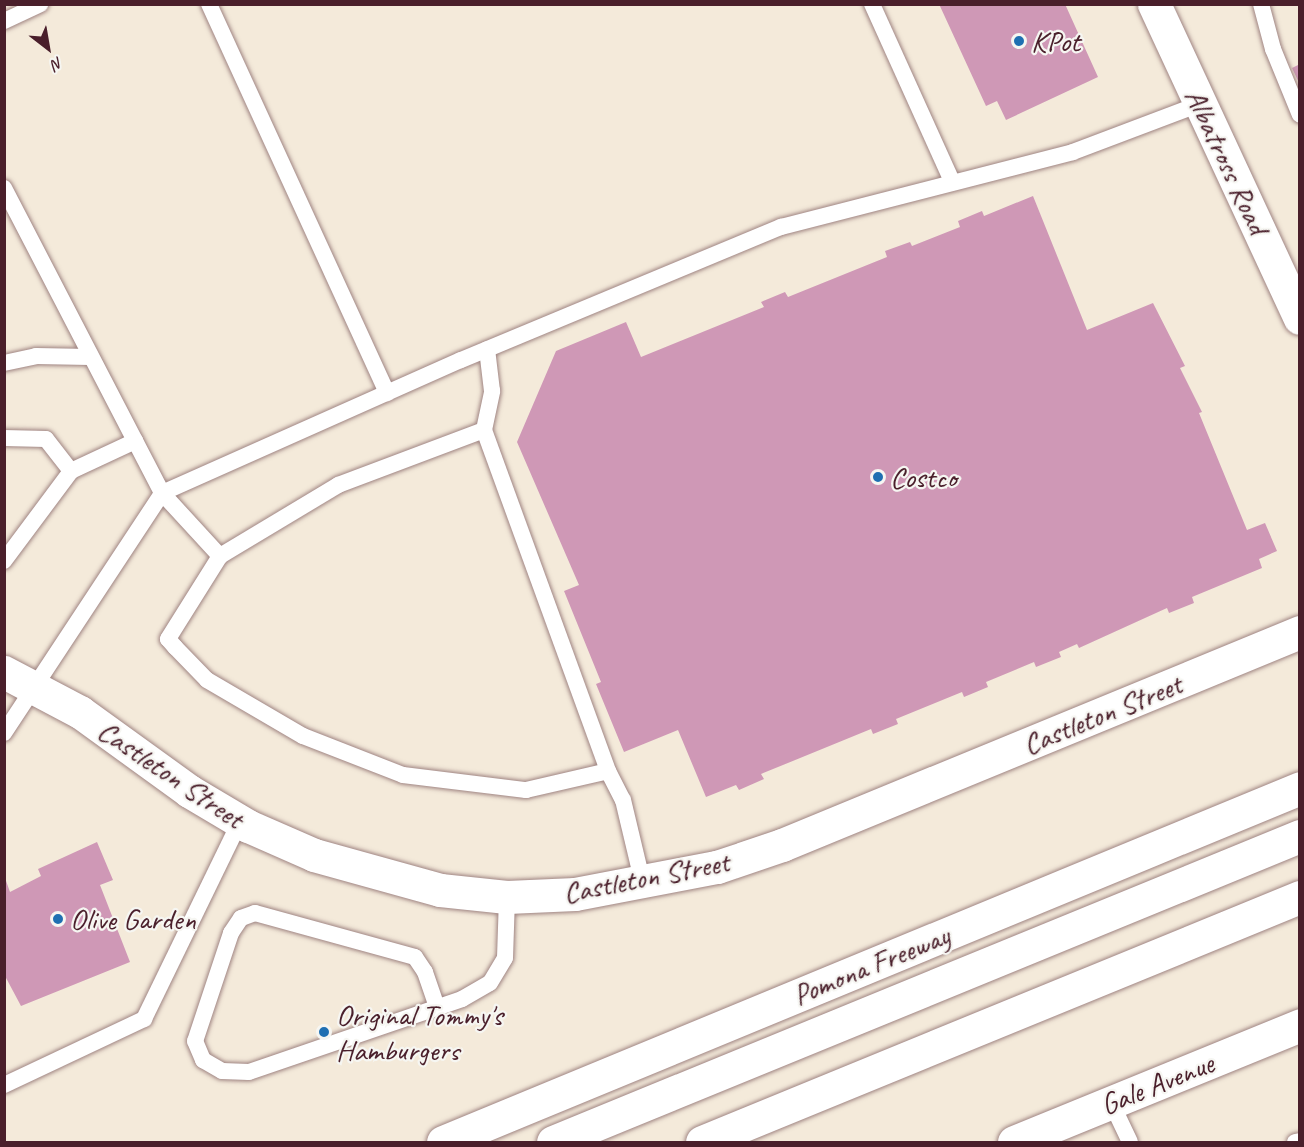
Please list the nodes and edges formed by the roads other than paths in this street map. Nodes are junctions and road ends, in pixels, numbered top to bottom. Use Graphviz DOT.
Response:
graph roads {
  1 [pos="40,4"];
  2 [pos="209,4"];
  3 [pos="872,4"];
  4 [pos="1154,4"];
  5 [pos="1261,4"];
  6 [pos="4,21"];
  7 [pos="1200,104"];
  8 [pos="1299,115"];
  9 [pos="952,181"];
  10 [pos="5,191"];
  11 [pos="1299,318"];
  12 [pos="487,349"];
  13 [pos="90,357"];
  14 [pos="4,363"];
  15 [pos="387,393"];
  16 [pos="484,430"];
  17 [pos="4,438"];
  18 [pos="135,441"];
  19 [pos="70,471"];
  20 [pos="162,493"];
  21 [pos="220,556"];
  22 [pos="4,561"];
  23 [pos="1299,632"];
  24 [pos="4,672"];
  25 [pos="34,686"];
  26 [pos="4,733"];
  27 [pos="608,771"];
  28 [pos="1299,788"];
  29 [pos="240,821"];
  30 [pos="1299,836"];
  31 [pos="1299,859"];
  32 [pos="643,884"];
  33 [pos="507,897"];
  34 [pos="1299,897"];
  35 [pos="437,1007"];
  36 [pos="1299,1025"];
  37 [pos="4,1084"];
  38 [pos="1111,1102"];
  39 [pos="1299,1141"];
  40 [pos="443,1143"];
  41 [pos="553,1143"];
  42 [pos="604,1143"];
  43 [pos="702,1143"];
  44 [pos="1014,1143"];
  45 [pos="1130,1143"];
  46 [pos="1295,1143"];
  1 -- 6 [label="lane"];
  2 -- 15 [label="lane"];
  3 -- 9 [label="lane"];
  4 -- 7 [label="main road, Albatross Road"];
  5 -- 8 [label="lane"];
  7 -- 9 [label="lane"];
  7 -- 11 [label="main road, Albatross Road"];
  9 -- 12 [label="lane"];
  10 -- 13 [label="lane"];
  12 -- 15 [label="lane"];
  12 -- 16 [label="lane"];
  13 -- 14 [label="lane"];
  13 -- 18 [label="lane"];
  15 -- 20 [label="lane"];
  16 -- 21 [label="lane"];
  16 -- 27 [label="lane"];
  17 -- 19 [label="lane"];
  18 -- 19 [label="lane"];
  18 -- 20 [label="lane"];
  19 -- 22 [label="lane"];
  20 -- 21 [label="lane"];
  20 -- 25 [label="lane"];
  21 -- 27 [label="lane"];
  23 -- 32 [label="main road, Castleton Street"];
  24 -- 25 [label="main road, Castleton Street"];
  25 -- 26 [label="lane"];
  25 -- 29 [label="main road, Castleton Street"];
  27 -- 32 [label="lane"];
  28 -- 40 [label="main road, Pomona Freeway"];
  29 -- 33 [label="main road, Castleton Street"];
  29 -- 37 [label="lane"];
  30 -- 41 [label="main road"];
  31 -- 42 [label="main road"];
  32 -- 33 [label="main road, Castleton Street"];
  33 -- 35 [label="lane"];
  34 -- 43 [label="main road"];
  35 -- 35 [label="lane"];
  36 -- 38 [label="main road, Gale Avenue"];
  38 -- 44 [label="main road, Gale Avenue"];
  38 -- 45 [label="lane"];
  39 -- 46 [label="lane"];
}
